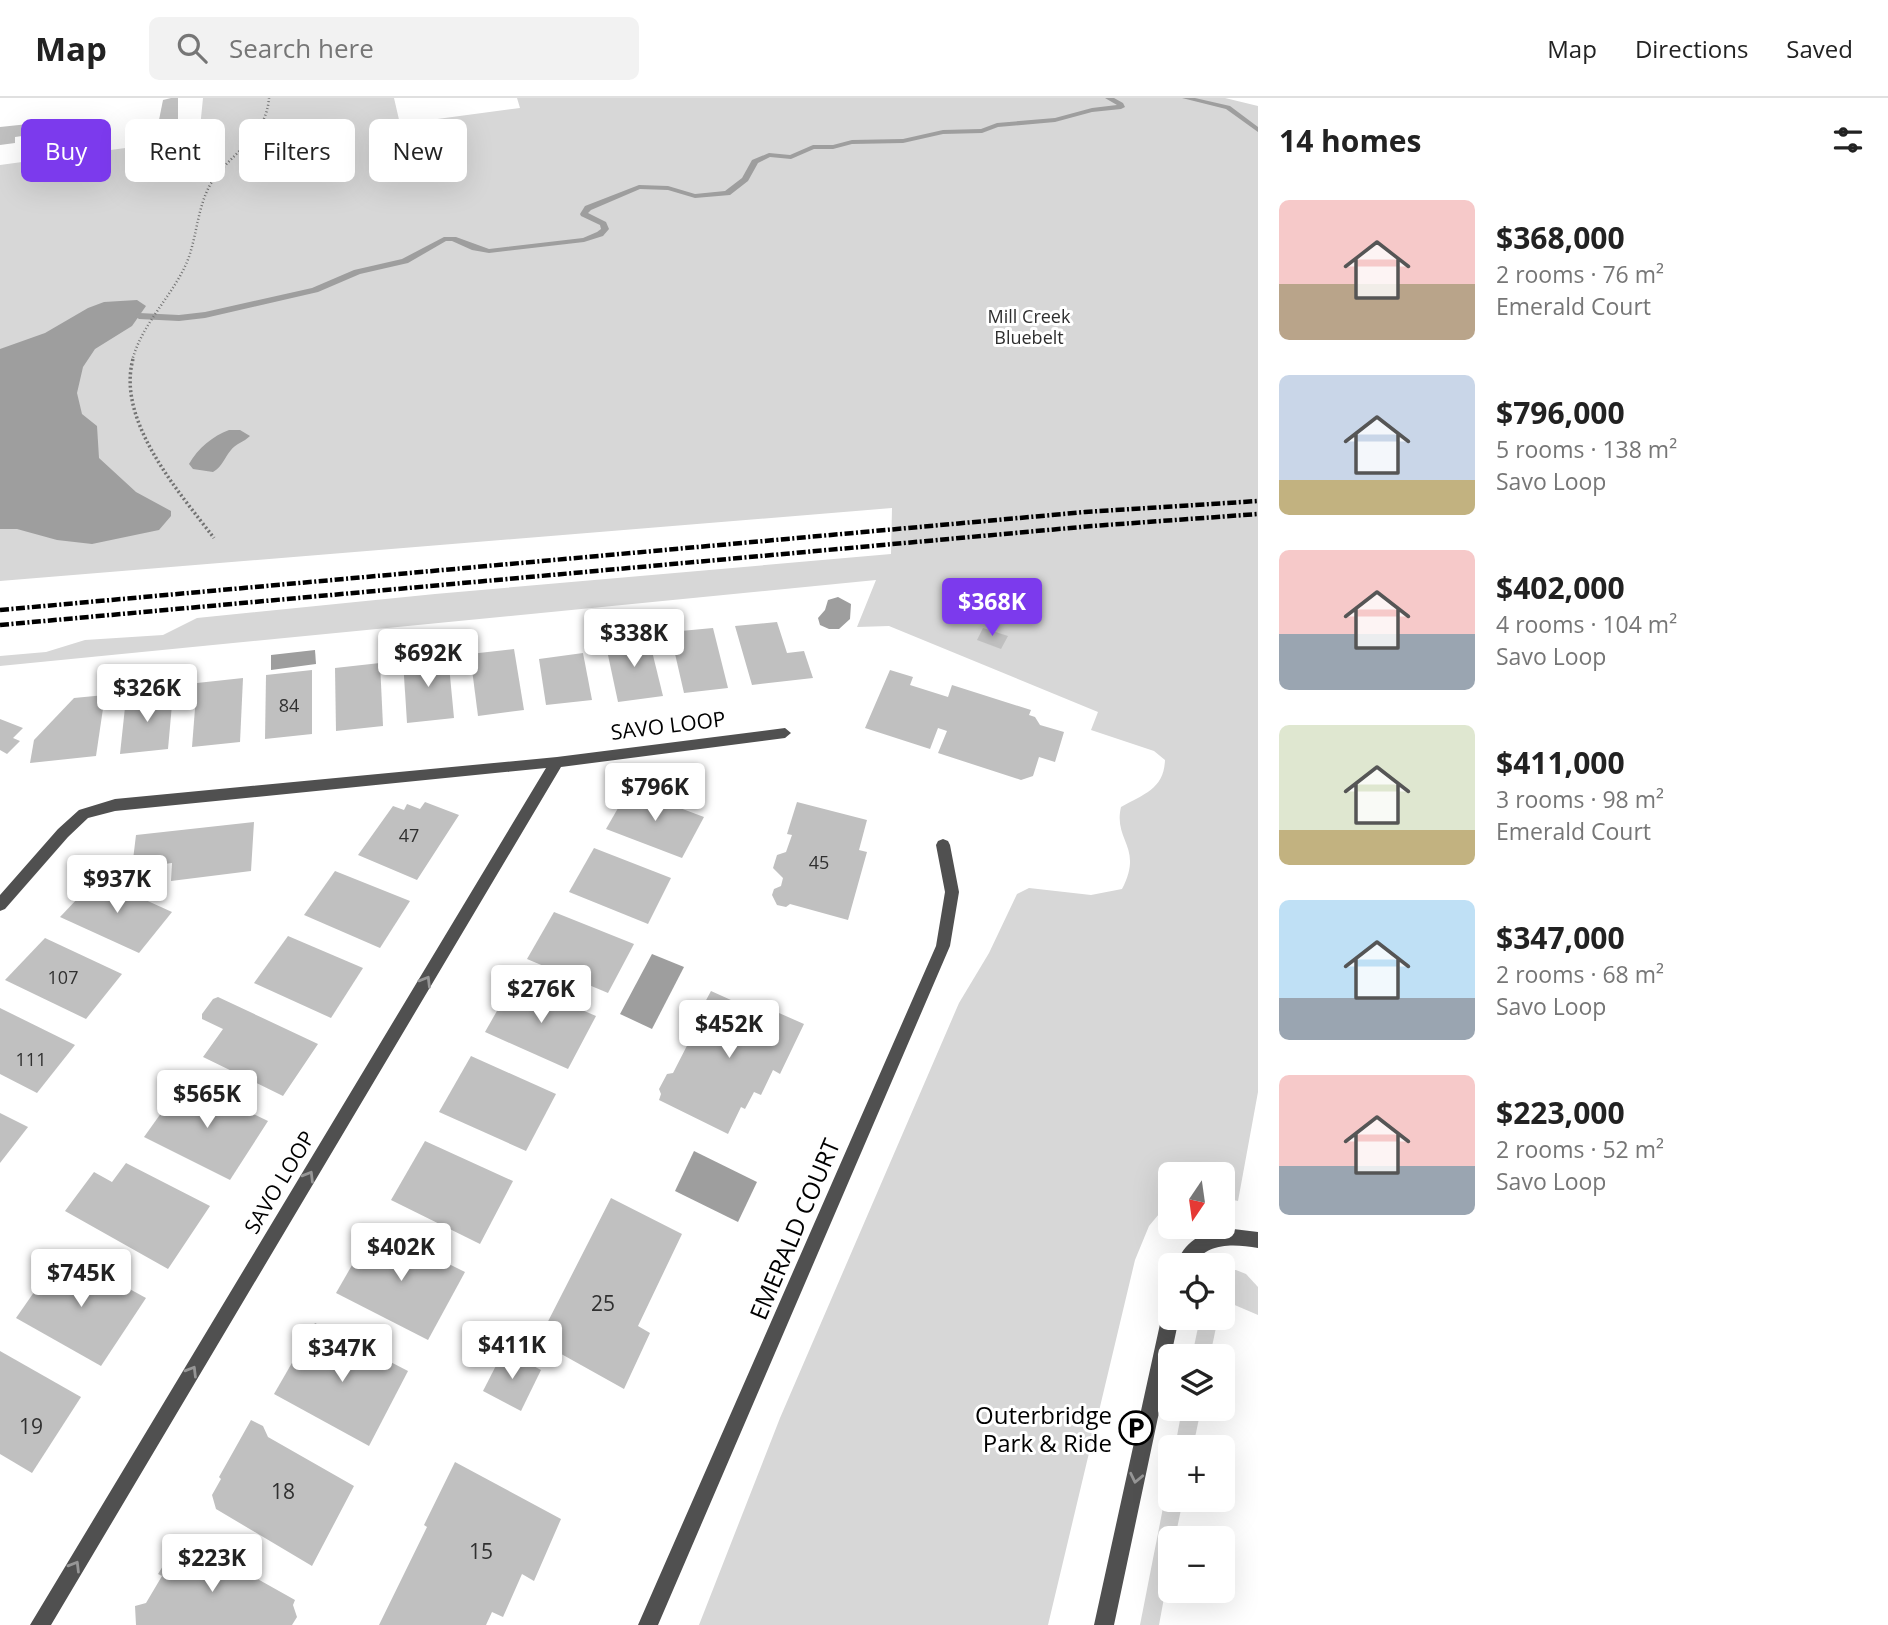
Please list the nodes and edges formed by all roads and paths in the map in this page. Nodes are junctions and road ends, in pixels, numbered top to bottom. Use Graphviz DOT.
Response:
graph roads {
  1 [pos="269,98"];
  2 [pos="214,538"];
  3 [pos="785,733"];
  4 [pos="557,762"];
  5 [pos="943,845"];
  6 [pos="0,905"];
  7 [pos="1258,1240"];
  8 [pos="1188,1253"];
  9 [pos="1168,1330"];
  10 [pos="40,1625"];
  11 [pos="648,1625"];
  12 [pos="1104,1625"];
  1 -- 2 [label="path"];
  3 -- 4 [label="street, SAVO LOOP"];
  4 -- 6 [label="street, SAVO LOOP"];
  10 -- 4 [label="street, SAVO LOOP, one-way"];
  5 -- 11 [label="street, EMERALD COURT"];
  7 -- 8 [label="street"];
  9 -- 12 [label="street, one-way"];
}
